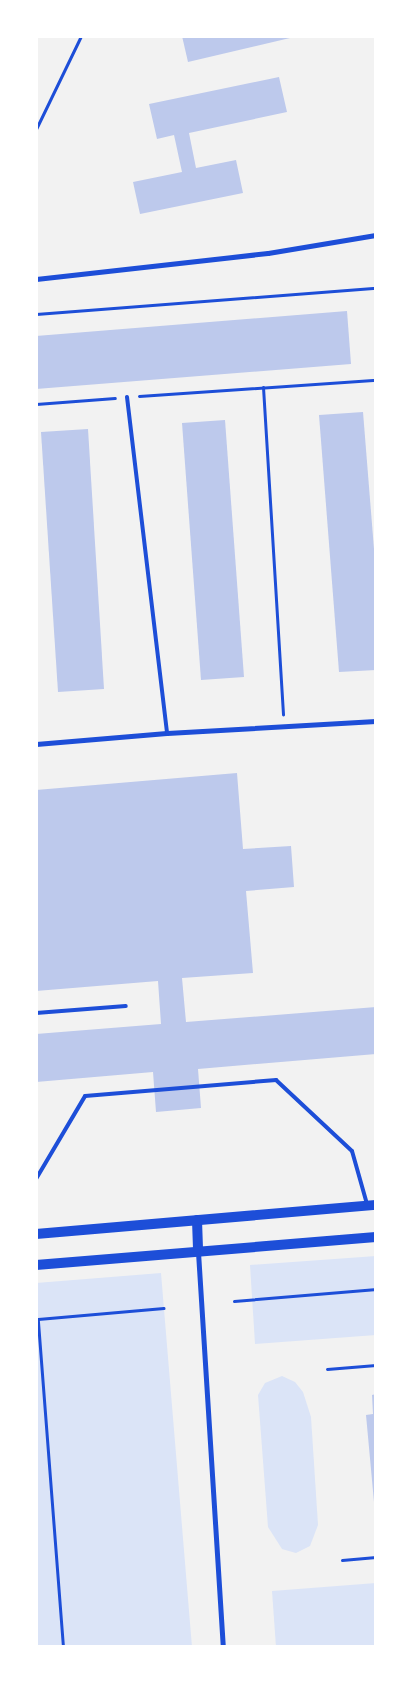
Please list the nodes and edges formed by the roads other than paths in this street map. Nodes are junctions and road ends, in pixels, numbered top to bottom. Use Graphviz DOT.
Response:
graph roads {
  1 [pos="376,235"];
  2 [pos="36,280"];
  3 [pos="127,397"];
  4 [pos="376,721"];
  5 [pos="167,733"];
  6 [pos="36,744"];
  7 [pos="126,1006"];
  8 [pos="36,1013"];
  9 [pos="36,1180"];
  10 [pos="372,1206"];
  11 [pos="197,1220"];
  12 [pos="36,1234"];
  13 [pos="376,1237"];
  14 [pos="198,1251"];
  15 [pos="36,1265"];
  16 [pos="223,1647"];
  1 -- 2 [label="street"];
  3 -- 5 [label="lane"];
  4 -- 5 [label="street"];
  5 -- 6 [label="street"];
  7 -- 8 [label="lane"];
  9 -- 10 [label="lane"];
  10 -- 11 [label="main road"];
  11 -- 12 [label="main road"];
  11 -- 14 [label="main road"];
  13 -- 14 [label="main road"];
  14 -- 15 [label="main road"];
  14 -- 16 [label="street"];
}
